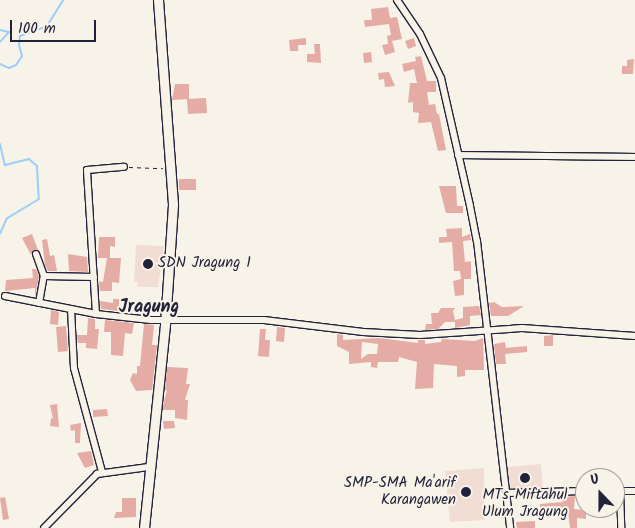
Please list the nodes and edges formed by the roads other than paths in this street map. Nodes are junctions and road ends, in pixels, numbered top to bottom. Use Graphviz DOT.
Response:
graph roads {
  1 [pos="158,0"];
  2 [pos="397,0"];
  3 [pos="458,155"];
  4 [pos="635,157"];
  5 [pos="124,167"];
  6 [pos="36,254"];
  7 [pos="44,276"];
  8 [pos="94,278"];
  9 [pos="5,296"];
  10 [pos="39,303"];
  11 [pos="71,309"];
  12 [pos="96,314"];
  13 [pos="165,319"];
  14 [pos="487,330"];
  15 [pos="635,336"];
  16 [pos="149,467"];
  17 [pos="102,472"];
  18 [pos="575,491"];
  19 [pos="506,493"];
  20 [pos="44,528"];
  21 [pos="144,528"];
  22 [pos="510,528"];
  1 -- 13 [label="main road"];
  2 -- 3 [label="street"];
  3 -- 4 [label="street"];
  3 -- 14 [label="street"];
  5 -- 8 [label="street"];
  6 -- 7 [label="street"];
  7 -- 8 [label="street"];
  7 -- 10 [label="street"];
  8 -- 12 [label="street"];
  9 -- 10 [label="street"];
  10 -- 11 [label="street"];
  11 -- 12 [label="street"];
  11 -- 17 [label="street"];
  12 -- 13 [label="street"];
  13 -- 14 [label="street"];
  13 -- 16 [label="main road"];
  14 -- 15 [label="street"];
  14 -- 19 [label="street"];
  16 -- 17 [label="street"];
  16 -- 21 [label="main road"];
  17 -- 20 [label="street"];
  18 -- 19 [label="street"];
  19 -- 22 [label="street"];
}
